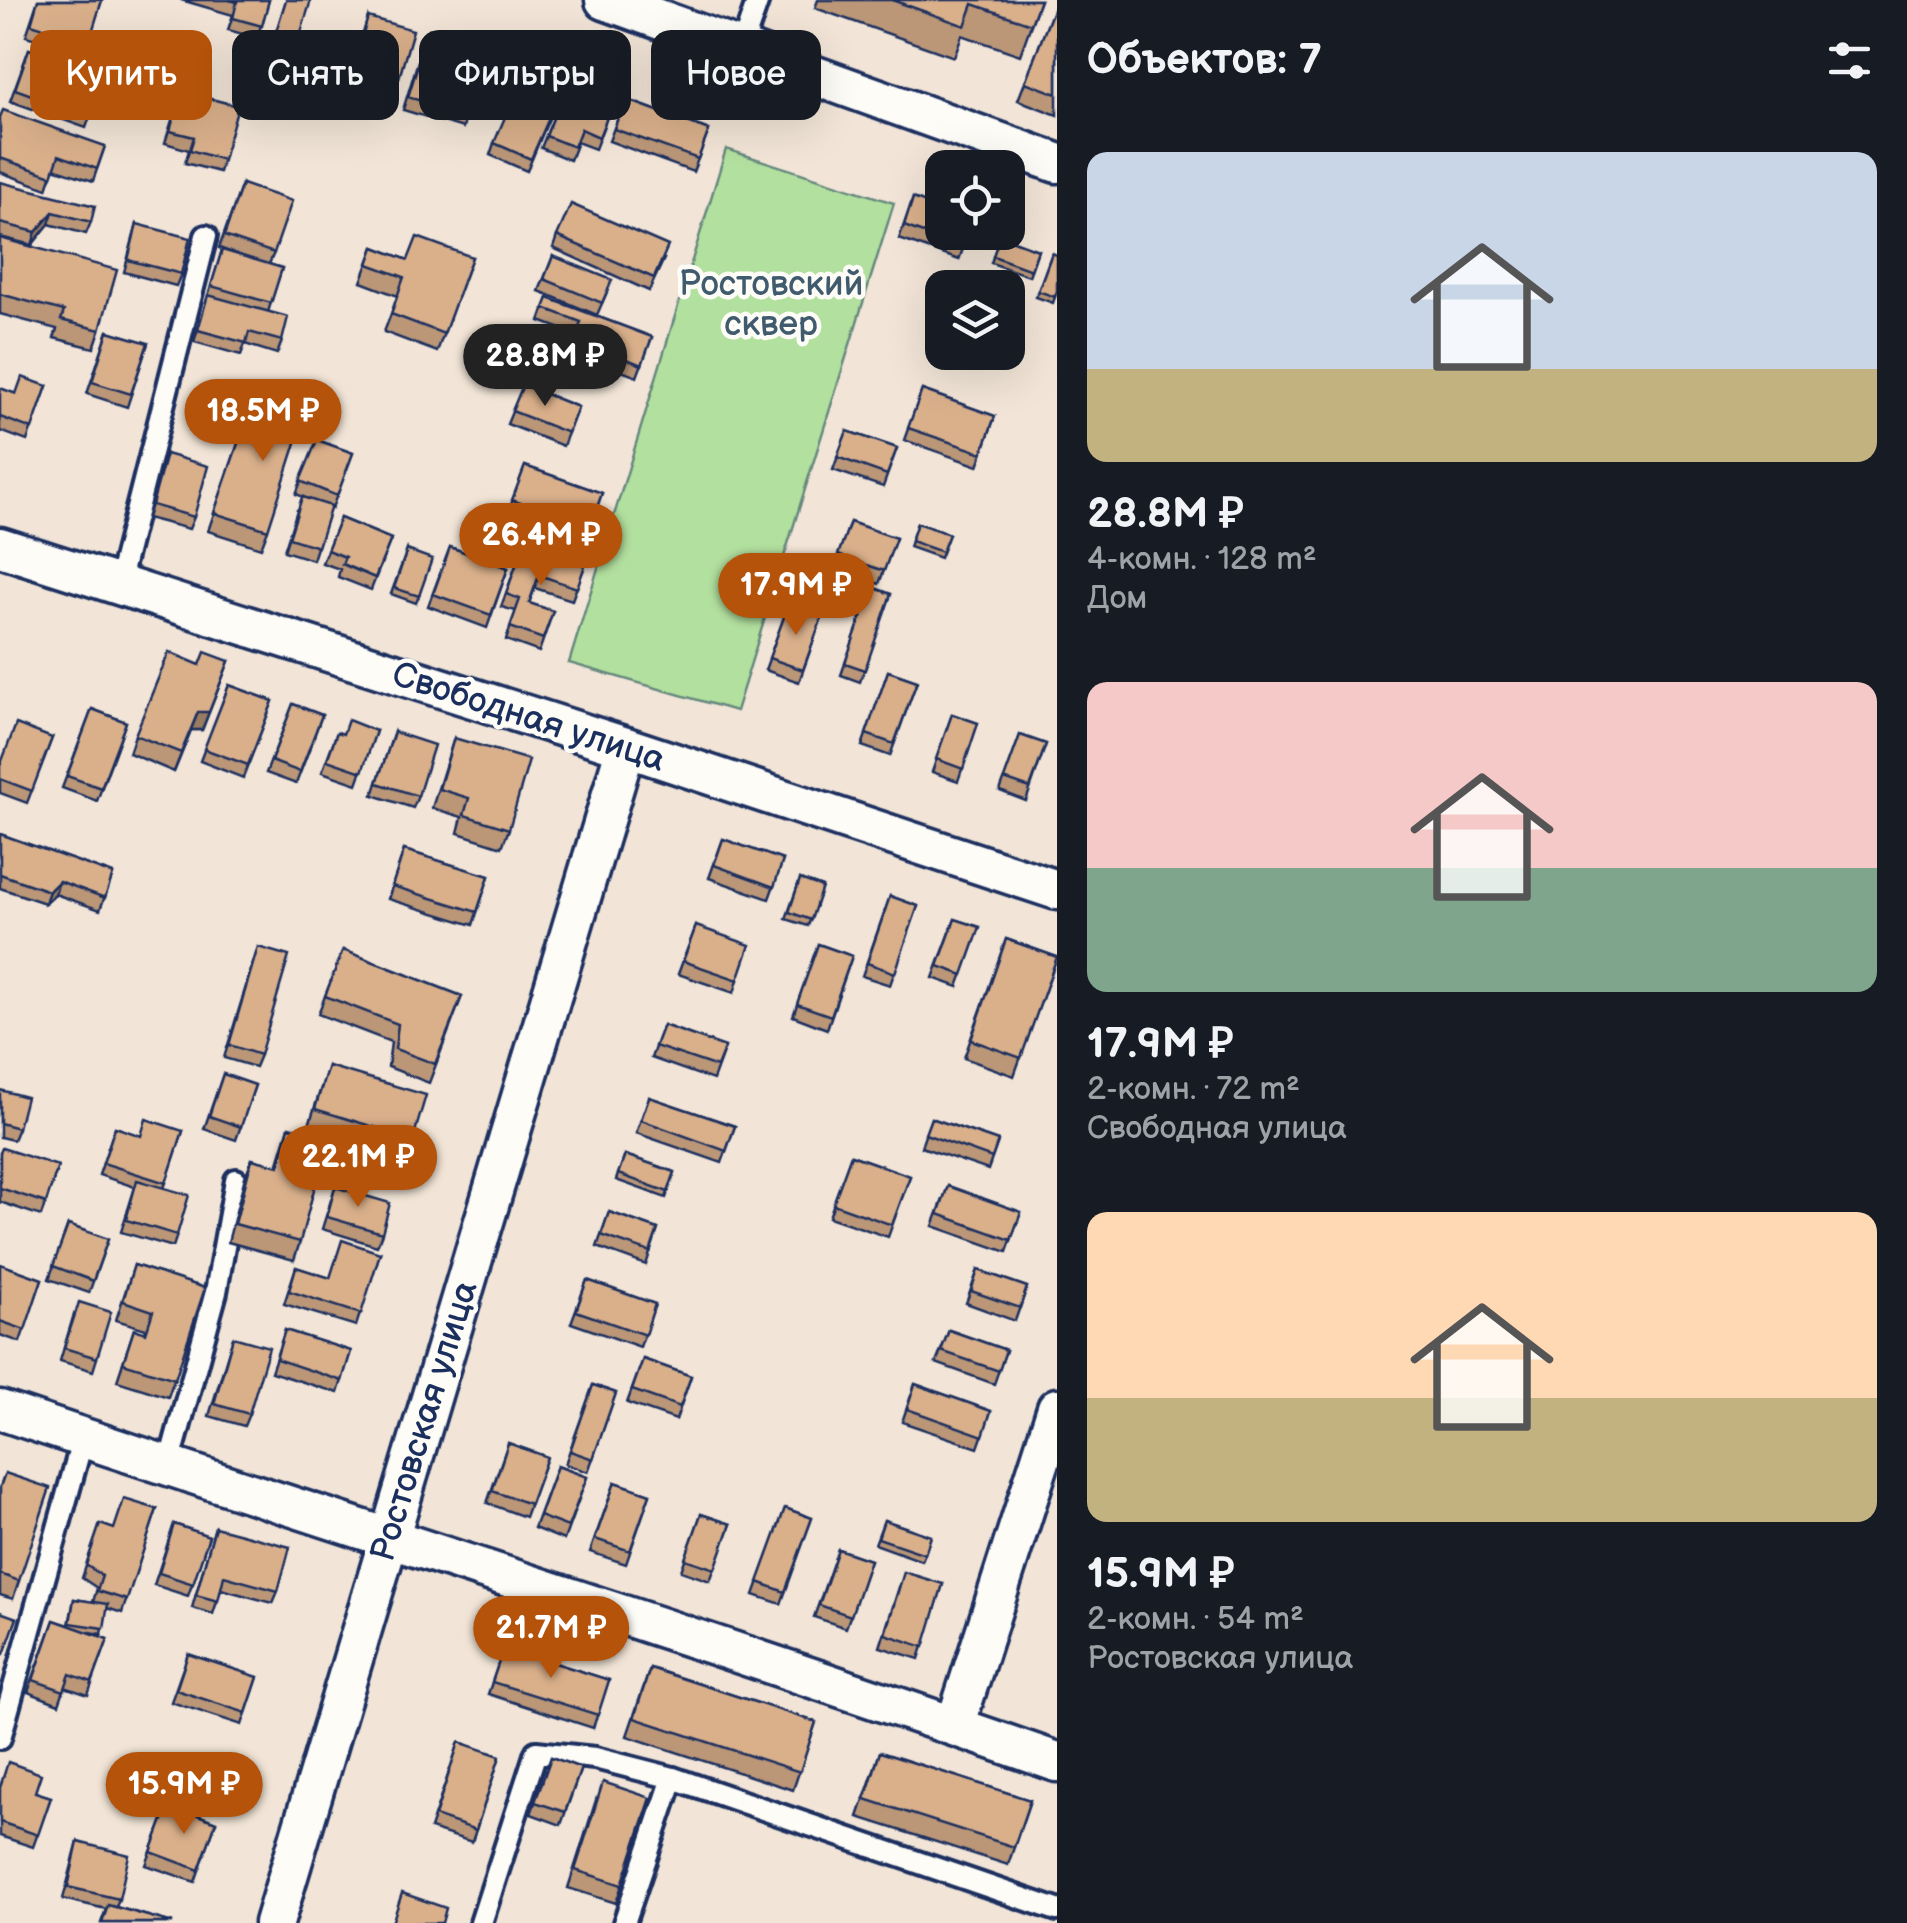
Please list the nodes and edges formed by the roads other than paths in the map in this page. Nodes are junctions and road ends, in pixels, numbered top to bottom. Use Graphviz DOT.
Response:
graph roads {
  1 [pos="605,0"];
  2 [pos="758,0"];
  3 [pos="688,30"];
  4 [pos="748,30"];
  5 [pos="821,78"];
  6 [pos="1057,163"];
  7 [pos="206,236"];
  8 [pos="0,547"];
  9 [pos="118,584"];
  10 [pos="626,747"];
  11 [pos="1057,890"];
  12 [pos="236,1180"];
  13 [pos="1057,1408"];
  14 [pos="0,1410"];
  15 [pos="84,1438"];
  16 [pos="168,1468"];
  17 [pos="389,1536"];
  18 [pos="955,1726"];
  19 [pos="0,1738"];
  20 [pos="1057,1762"];
  21 [pos="672,1778"];
  22 [pos="1057,1910"];
  23 [pos="274,1923"];
  24 [pos="481,1923"];
  25 [pos="624,1923"];
  1 -- 3 [label="street"];
  2 -- 4 [label="lane"];
  5 -- 6 [label="street"];
  7 -- 9 [label="lane"];
  8 -- 9 [label="street, Свободная улица"];
  9 -- 10 [label="street, Свободная улица"];
  10 -- 11 [label="street, Свободная улица"];
  10 -- 17 [label="street, Ростовская улица"];
  12 -- 16 [label="lane"];
  13 -- 18 [label="street"];
  14 -- 15 [label="street"];
  15 -- 16 [label="street"];
  15 -- 19 [label="lane"];
  16 -- 17 [label="street"];
  17 -- 18 [label="street"];
  17 -- 23 [label="street, Ростовская улица"];
  18 -- 20 [label="street"];
  21 -- 22 [label="lane"];
  21 -- 24 [label="lane"];
  21 -- 25 [label="lane"];
}
